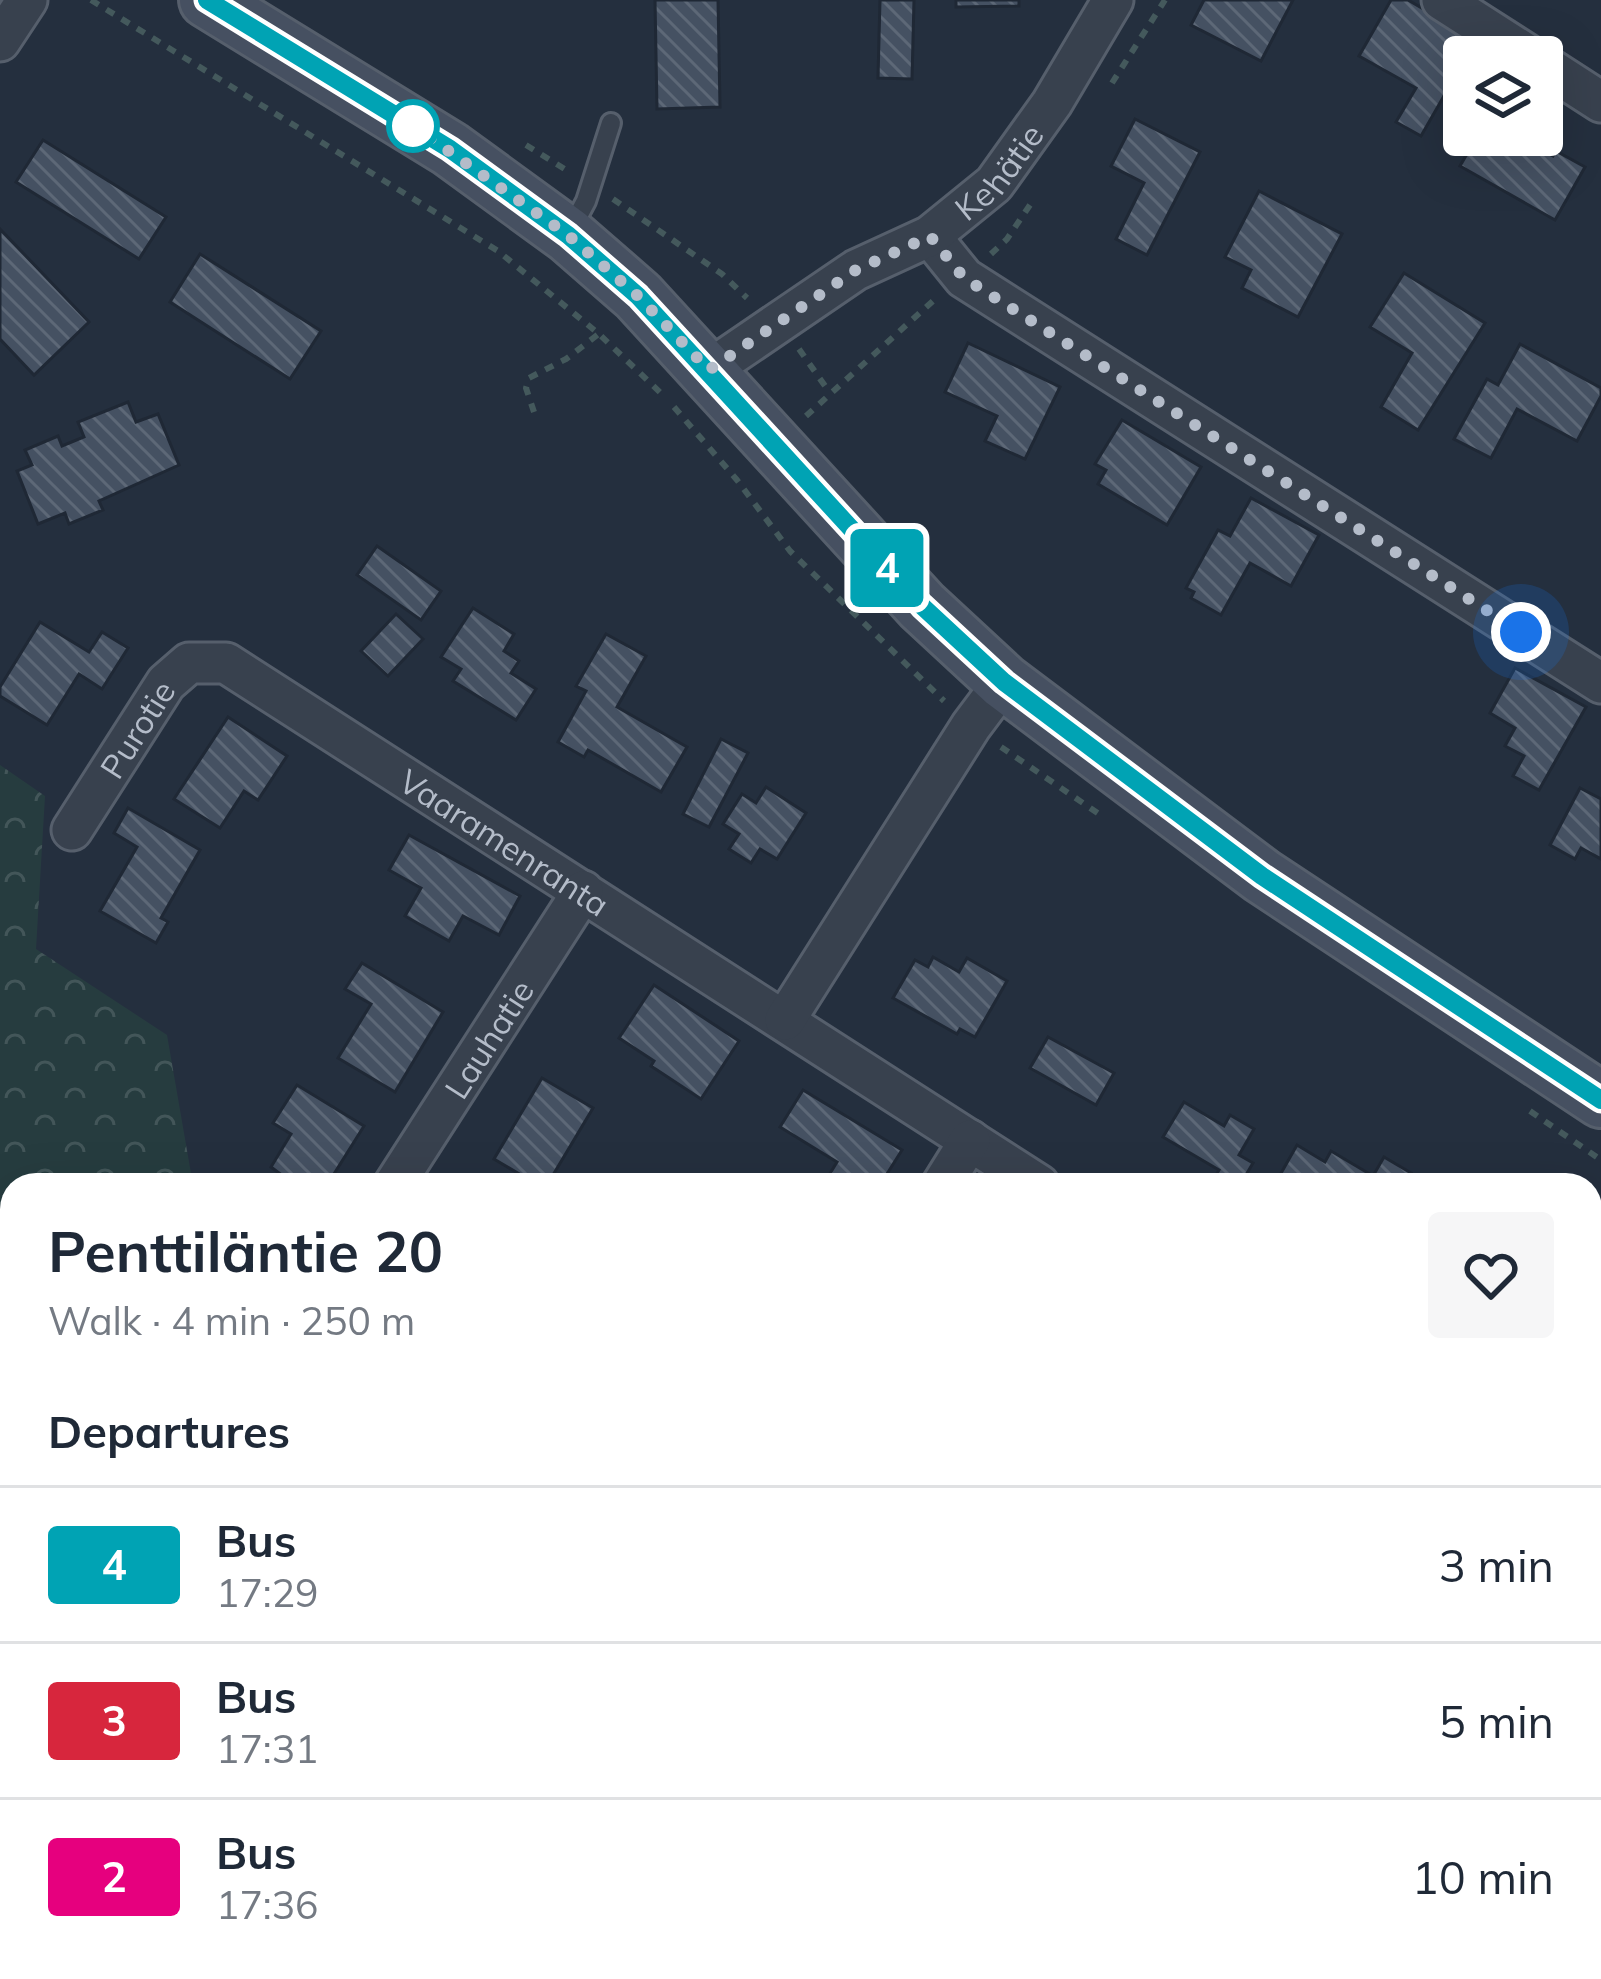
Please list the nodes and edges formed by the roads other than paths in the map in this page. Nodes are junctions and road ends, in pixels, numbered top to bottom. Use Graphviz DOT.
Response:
graph roads {
  1 [pos="27,0"];
  2 [pos="207,0"];
  3 [pos="1113,0"];
  4 [pos="1442,0"];
  5 [pos="1498,36"];
  6 [pos="0,40"];
  7 [pos="1563,78"];
  8 [pos="1601,102"];
  9 [pos="610,123"];
  10 [pos="568,235"];
  11 [pos="930,236"];
  12 [pos="709,370"];
  13 [pos="226,663"];
  14 [pos="1004,682"];
  15 [pos="1601,683"];
  16 [pos="71,830"];
  17 [pos="583,891"];
  18 [pos="784,1020"];
  19 [pos="1601,1100"];
  20 [pos="970,1140"];
  21 [pos="402,1173"];
  22 [pos="949,1173"];
  23 [pos="1021,1173"];
  1 -- 6 [label="street"];
  2 -- 10 [label="street"];
  3 -- 11 [label="street, Kehätie"];
  4 -- 5 [label="street"];
  7 -- 8 [label="street"];
  9 -- 10 [label="lane"];
  10 -- 12 [label="street"];
  11 -- 12 [label="street, Kehätie"];
  11 -- 15 [label="street"];
  12 -- 14 [label="street"];
  13 -- 16 [label="street, Purotie"];
  13 -- 17 [label="street, Vaaramenranta"];
  14 -- 18 [label="street"];
  14 -- 19 [label="street"];
  17 -- 18 [label="street, Vaaramenranta"];
  17 -- 21 [label="street, Lauhatie"];
  18 -- 20 [label="street, Vaaramenranta"];
  20 -- 22 [label="street"];
  20 -- 23 [label="street, Vaaramenranta"];
}
